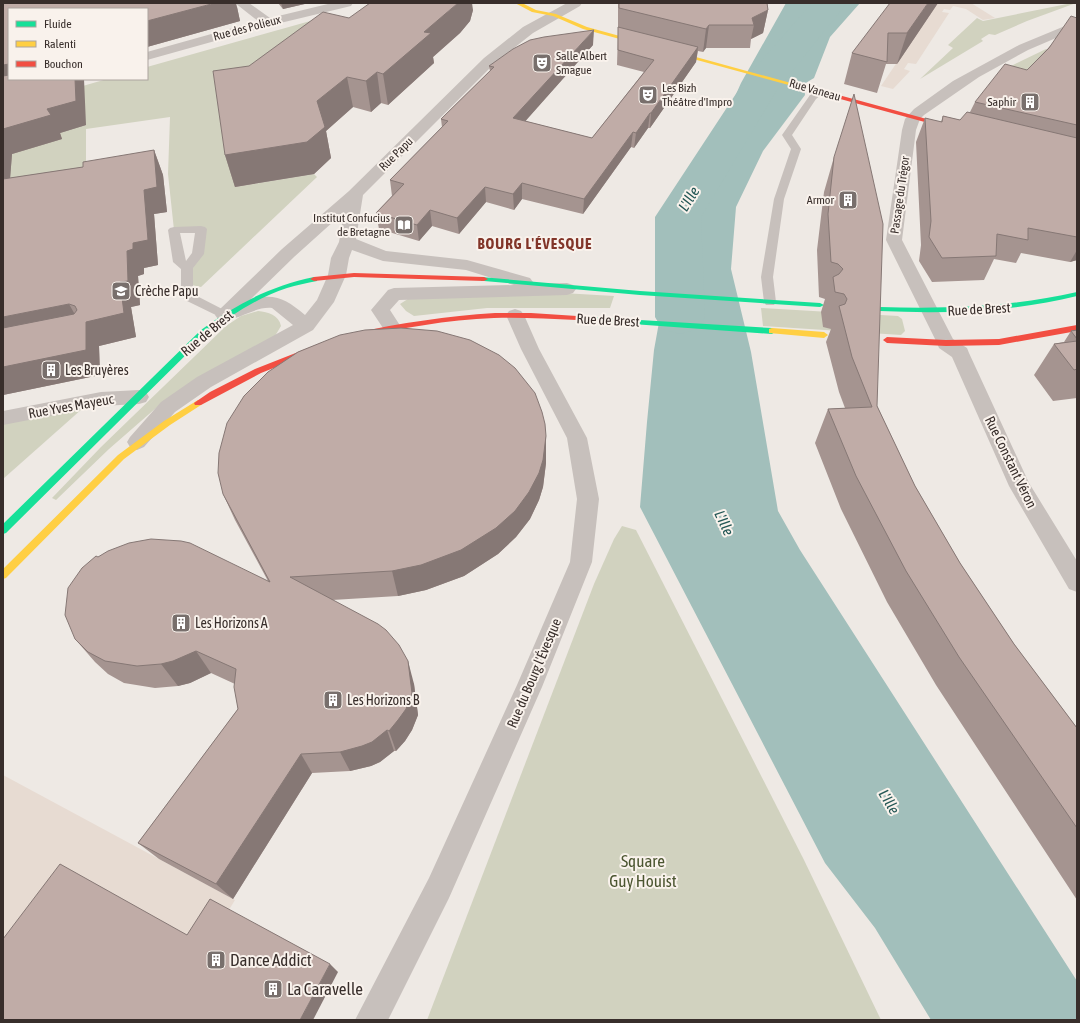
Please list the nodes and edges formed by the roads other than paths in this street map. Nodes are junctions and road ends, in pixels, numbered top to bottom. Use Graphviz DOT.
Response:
graph roads {
  1 [pos="241,3"];
  2 [pos="348,3"];
  3 [pos="518,3"];
  4 [pos="541,3"];
  5 [pos="576,3"];
  6 [pos="554,15"];
  7 [pos="268,22"];
  8 [pos="1077,25"];
  9 [pos="148,56"];
  10 [pos="817,90"];
  11 [pos="913,118"];
  12 [pos="963,130"];
  13 [pos="355,194"];
  14 [pos="347,242"];
  15 [pos="187,267"];
  16 [pos="337,275"];
  17 [pos="524,282"];
  18 [pos="588,288"];
  19 [pos="1077,294"];
  20 [pos="770,302"];
  21 [pos="820,305"];
  22 [pos="880,309"];
  23 [pos="931,312"];
  24 [pos="515,314"];
  25 [pos="224,315"];
  26 [pos="306,326"];
  27 [pos="392,327"];
  28 [pos="1077,328"];
  29 [pos="824,335"];
  30 [pos="343,339"];
  31 [pos="887,340"];
  32 [pos="330,343"];
  33 [pos="946,343"];
  34 [pos="139,396"];
  35 [pos="3,418"];
  36 [pos="134,446"];
  37 [pos="3,530"];
  38 [pos="3,575"];
  39 [pos="1077,582"];
  40 [pos="371,1020"];
  1 -- 7 [label="street"];
  2 -- 7 [label="street, Rue des Polieux"];
  3 -- 6 [label="main road, Rue Vaneau"];
  4 -- 6 [label="main road, Rue Vaneau"];
  5 -- 6 [label="street, Rue Papu"];
  6 -- 10 [label="main road, Rue Vaneau"];
  6 -- 13 [label="street, Rue Papu"];
  7 -- 9 [label="street, Rue des Polieux"];
  8 -- 11 [label="street"];
  10 -- 11 [label="main road, Rue Vaneau"];
  10 -- 20 [label="lane"];
  11 -- 12 [label="main road, Rue Vaneau"];
  11 -- 23 [label="street, Passage du Trégor"];
  13 -- 14 [label="street"];
  13 -- 25 [label="street, Rue Papu"];
  14 -- 16 [label="street"];
  14 -- 17 [label="street, Rue de Brest"];
  15 -- 25 [label="lane"];
  16 -- 17 [label="main road, Rue de Brest"];
  16 -- 25 [label="main road, Rue de Brest"];
  16 -- 26 [label="street"];
  17 -- 18 [label="main road, Rue de Brest"];
  18 -- 20 [label="main road, Rue de Brest"];
  18 -- 27 [label="street, Rue de Brest"];
  19 -- 23 [label="main road, Rue de Brest"];
  20 -- 21 [label="main road, Rue de Brest"];
  22 -- 23 [label="main road, Rue de Brest"];
  23 -- 33 [label="street, Passage du Trégor"];
  24 -- 27 [label="main road, Rue de Brest"];
  24 -- 29 [label="main road, Rue de Brest"];
  24 -- 40 [label="street, Rue du Bourg l'Évesque"];
  25 -- 26 [label="street"];
  25 -- 34 [label="main road, Rue de Brest"];
  26 -- 36 [label="street"];
  27 -- 30 [label="main road, Rue de Brest"];
  28 -- 33 [label="main road"];
  31 -- 33 [label="main road"];
  32 -- 36 [label="main road"];
  33 -- 39 [label="street, Rue Constant Véron"];
  34 -- 35 [label="street, Rue Yves Mayeuc"];
  34 -- 37 [label="main road, Rue de Brest"];
  36 -- 38 [label="main road"];
}
